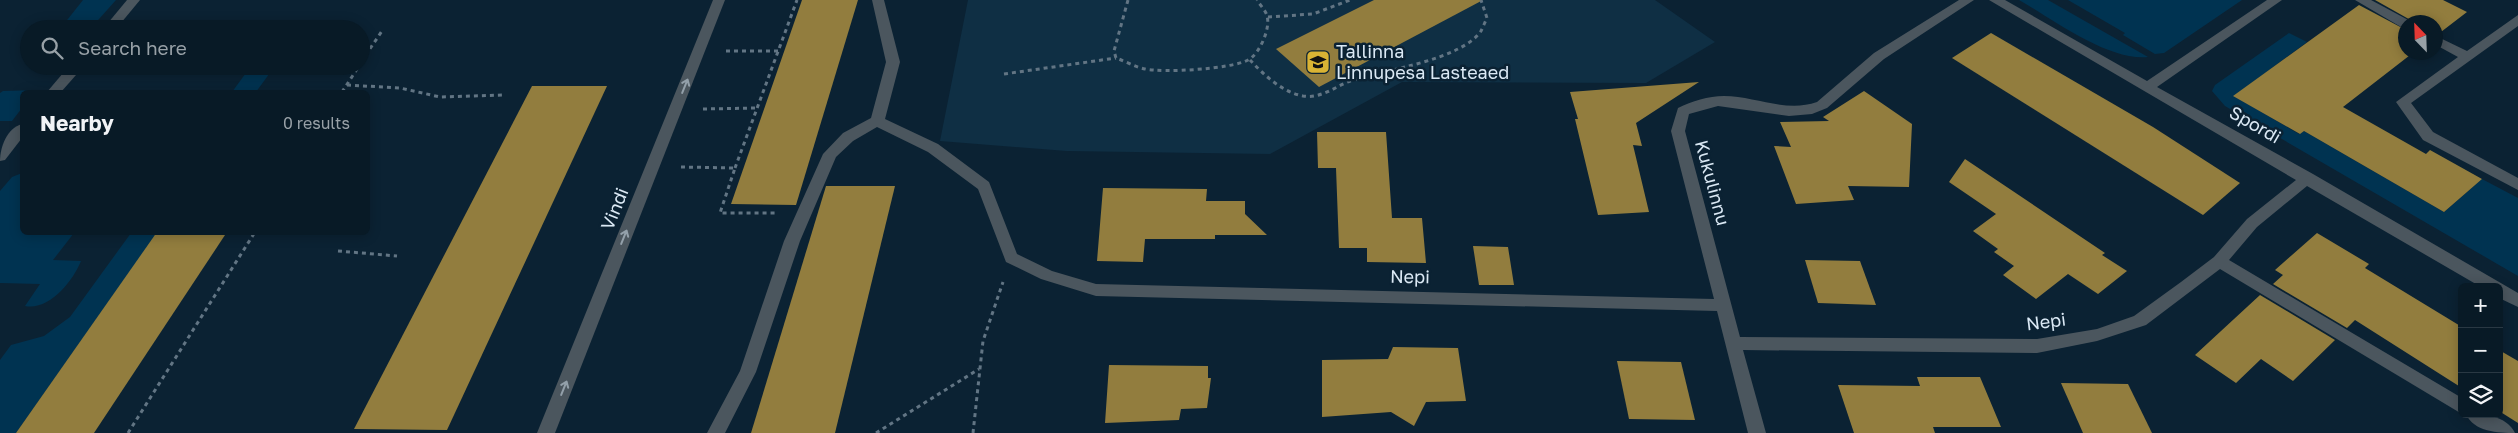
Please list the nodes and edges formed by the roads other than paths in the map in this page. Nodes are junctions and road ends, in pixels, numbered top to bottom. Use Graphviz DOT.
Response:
graph roads {
  1 [pos="134,0"];
  2 [pos="719,0"];
  3 [pos="878,0"];
  4 [pos="1968,0"];
  5 [pos="1995,0"];
  6 [pos="2276,0"];
  7 [pos="2360,0"];
  8 [pos="2518,19"];
  9 [pos="117,20"];
  10 [pos="2398,20"];
  11 [pos="2443,44"];
  12 [pos="2468,57"];
  13 [pos="69,75"];
  14 [pos="2148,87"];
  15 [pos="56,90"];
  16 [pos="877,121"];
  17 [pos="20,131"];
  18 [pos="0,156"];
  19 [pos="2308,178"];
  20 [pos="2518,185"];
  21 [pos="2219,261"];
  22 [pos="2487,283"];
  23 [pos="2503,292"];
  24 [pos="2518,301"];
  25 [pos="1723,305"];
  26 [pos="1733,343"];
  27 [pos="2458,405"];
  28 [pos="2481,418"];
  29 [pos="546,433"];
  30 [pos="716,433"];
  31 [pos="1757,433"];
  32 [pos="2506,433"];
  1 -- 9 [label="street"];
  29 -- 2 [label="street, Vindi, one-way"];
  3 -- 16 [label="street"];
  4 -- 25 [label="street, Kukulinnu"];
  5 -- 14 [label="street, Spordi"];
  6 -- 14 [label="street"];
  7 -- 10 [label="street"];
  8 -- 12 [label="street"];
  11 -- 12 [label="street"];
  12 -- 20 [label="street"];
  13 -- 15 [label="street"];
  14 -- 19 [label="street, Spordi"];
  16 -- 25 [label="street, Nepi"];
  16 -- 30 [label="street"];
  17 -- 18 [label="street"];
  19 -- 21 [label="street, Nepi"];
  19 -- 22 [label="street, Spordi"];
  21 -- 26 [label="street, Nepi"];
  21 -- 27 [label="street"];
  23 -- 24 [label="street"];
  25 -- 26 [label="street, Kukulinnu"];
  26 -- 31 [label="street, Kukulinnu"];
  28 -- 32 [label="street"];
}
